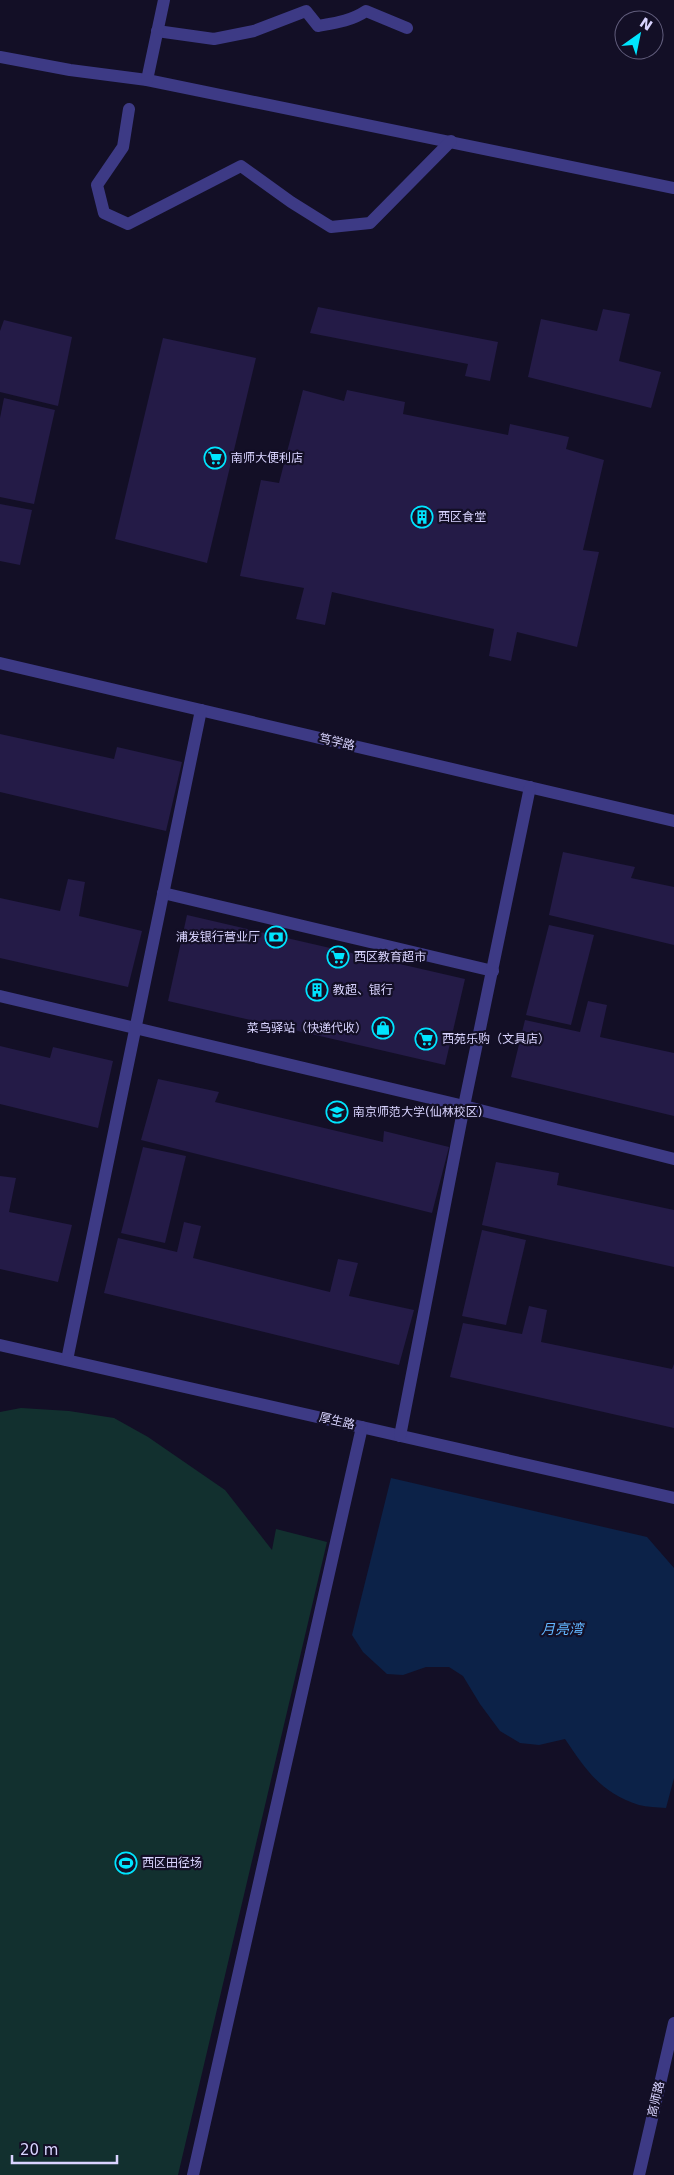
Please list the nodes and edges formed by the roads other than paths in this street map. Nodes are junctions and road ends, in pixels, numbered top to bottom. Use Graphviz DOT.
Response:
graph roads {
  1 [pos="164,0"];
  2 [pos="307,5"];
  3 [pos="363,5"];
  4 [pos="407,28"];
  5 [pos="157,31"];
  6 [pos="0,57"];
  7 [pos="147,80"];
  8 [pos="128,109"];
  9 [pos="451,141"];
  10 [pos="674,188"];
  11 [pos="0,663"];
  12 [pos="201,710"];
  13 [pos="530,787"];
  14 [pos="674,821"];
  15 [pos="163,893"];
  16 [pos="493,971"];
  17 [pos="0,996"];
  18 [pos="134,1027"];
  19 [pos="464,1106"];
  20 [pos="674,1159"];
  21 [pos="0,1344"];
  22 [pos="67,1360"];
  23 [pos="362,1427"];
  24 [pos="400,1436"];
  25 [pos="674,1498"];
  26 [pos="674,2023"];
  27 [pos="193,2175"];
  28 [pos="639,2175"];
  1 -- 5 [label="street"];
  2 -- 3 [label="street"];
  2 -- 5 [label="street"];
  3 -- 4 [label="street"];
  5 -- 7 [label="street"];
  6 -- 7 [label="street"];
  7 -- 9 [label="street"];
  8 -- 9 [label="street"];
  9 -- 10 [label="street"];
  11 -- 12 [label="street, 笃学路"];
  12 -- 13 [label="street, 笃学路"];
  12 -- 15 [label="street"];
  13 -- 14 [label="street, 笃学路"];
  13 -- 16 [label="street"];
  15 -- 16 [label="street"];
  15 -- 18 [label="street"];
  16 -- 19 [label="street"];
  17 -- 18 [label="street"];
  18 -- 19 [label="street"];
  18 -- 22 [label="street"];
  19 -- 20 [label="street"];
  19 -- 24 [label="street"];
  21 -- 22 [label="street, 厚生路"];
  22 -- 23 [label="street, 厚生路"];
  23 -- 24 [label="street, 厚生路"];
  23 -- 27 [label="street"];
  24 -- 25 [label="street, 厚生路"];
  26 -- 28 [label="street, 高师路"];
}
